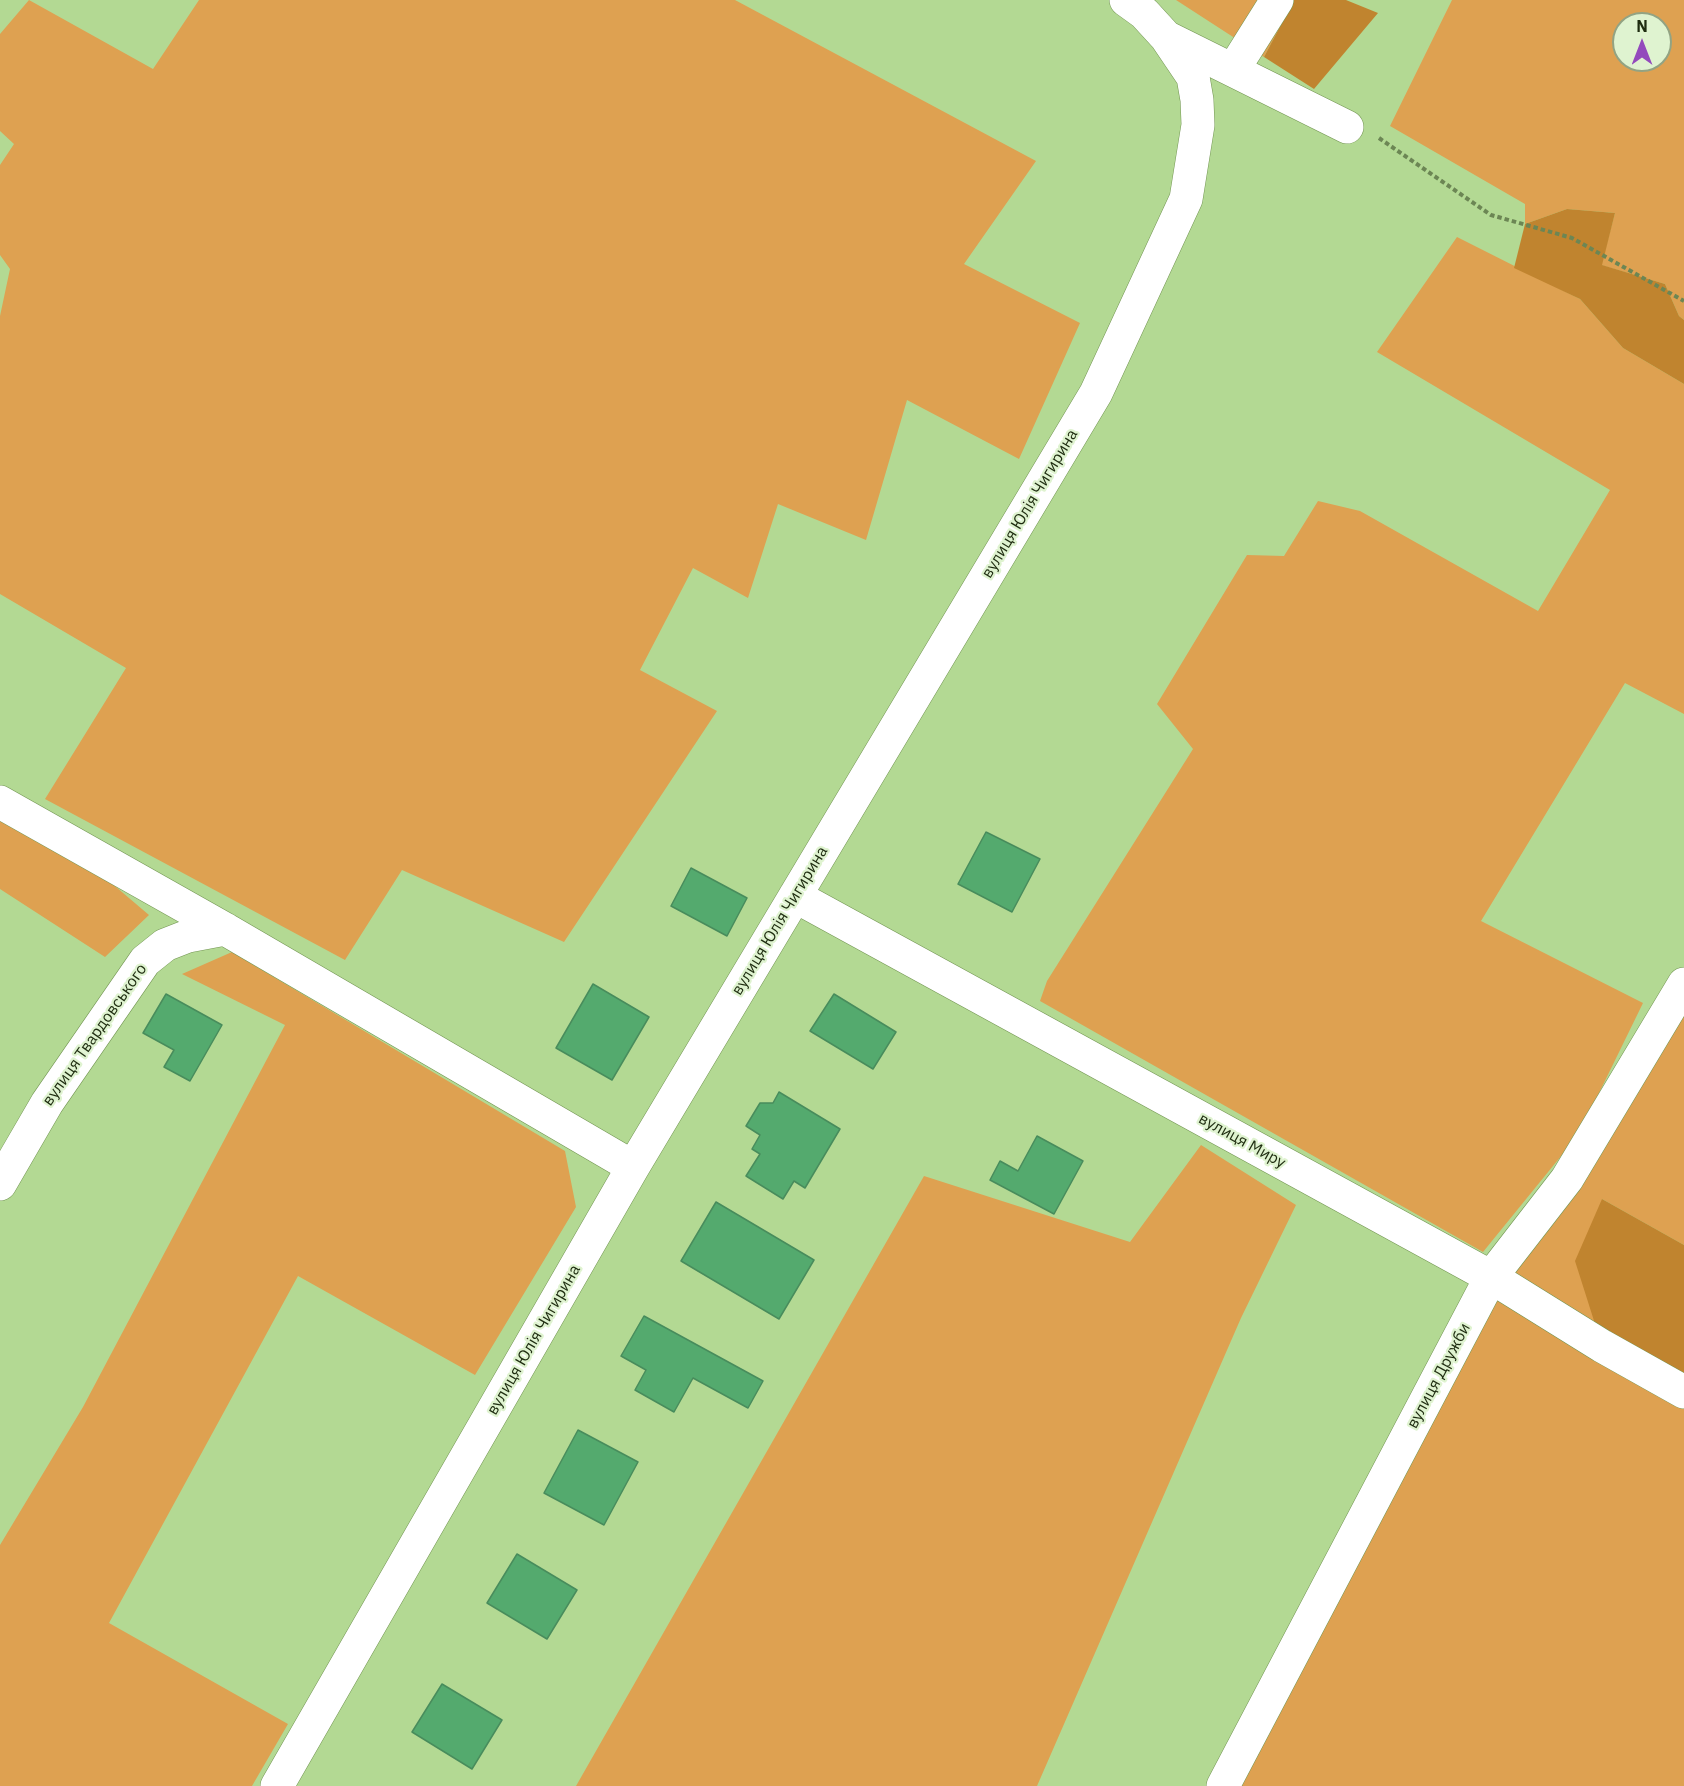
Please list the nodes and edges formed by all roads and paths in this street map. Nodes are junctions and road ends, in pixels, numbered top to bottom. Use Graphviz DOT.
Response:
graph roads {
  1 [pos="1126,0"];
  2 [pos="1277,0"];
  3 [pos="1166,37"];
  4 [pos="1233,70"];
  5 [pos="1347,127"];
  6 [pos="1684,301"];
  7 [pos="0,802"];
  8 [pos="795,896"];
  9 [pos="225,928"];
  10 [pos="1684,984"];
  11 [pos="633,1167"];
  12 [pos="0,1184"];
  13 [pos="1491,1277"];
  14 [pos="1684,1392"];
  15 [pos="277,1786"];
  16 [pos="1223,1786"];
  1 -- 3 [label="street"];
  2 -- 4 [label="street"];
  3 -- 4 [label="street"];
  3 -- 8 [label="street, вулиця Юлія Чигирина"];
  4 -- 5 [label="street"];
  5 -- 6 [label="path"];
  7 -- 9 [label="street"];
  8 -- 11 [label="street, вулиця Юлія Чигирина"];
  8 -- 13 [label="street, вулиця Миру"];
  9 -- 11 [label="street"];
  9 -- 12 [label="street, вулиця Твардовського"];
  10 -- 13 [label="street, вулиця Дружби"];
  11 -- 15 [label="street, вулиця Юлія Чигирина"];
  13 -- 14 [label="street, вулиця Миру"];
  13 -- 16 [label="street, вулиця Дружби"];
}
